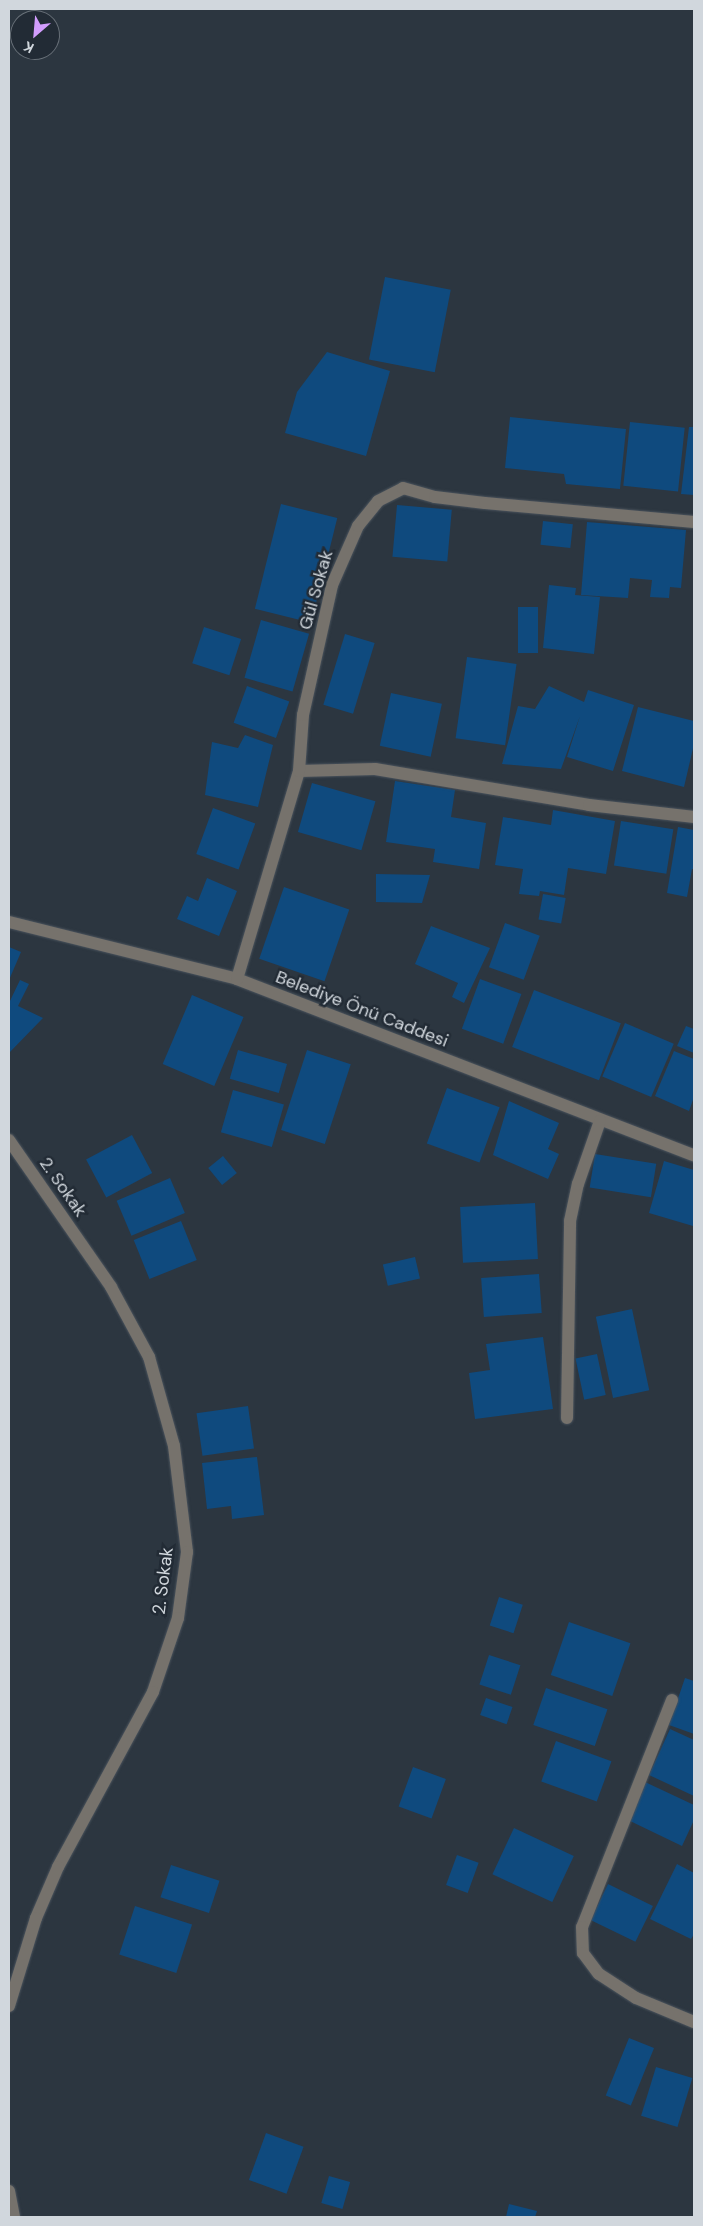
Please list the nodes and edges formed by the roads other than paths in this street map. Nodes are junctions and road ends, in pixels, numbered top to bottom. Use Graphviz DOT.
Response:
graph roads {
  1 [pos="694,522"];
  2 [pos="299,771"];
  3 [pos="694,817"];
  4 [pos="9,922"];
  5 [pos="237,979"];
  6 [pos="600,1121"];
  7 [pos="9,1140"];
  8 [pos="694,1155"];
  9 [pos="567,1418"];
  10 [pos="672,1700"];
  11 [pos="9,2006"];
  12 [pos="694,2022"];
  13 [pos="9,2192"];
  14 [pos="14,2217"];
  1 -- 2 [label="street, Gül Sokak"];
  2 -- 3 [label="street"];
  2 -- 5 [label="street, Gül Sokak"];
  4 -- 5 [label="street, Belediye Önü Caddesi"];
  5 -- 6 [label="street, Belediye Önü Caddesi"];
  6 -- 8 [label="street, Belediye Önü Caddesi"];
  6 -- 9 [label="street"];
  7 -- 11 [label="street, 2. Sokak"];
  10 -- 12 [label="street"];
  13 -- 14 [label="street"];
}
